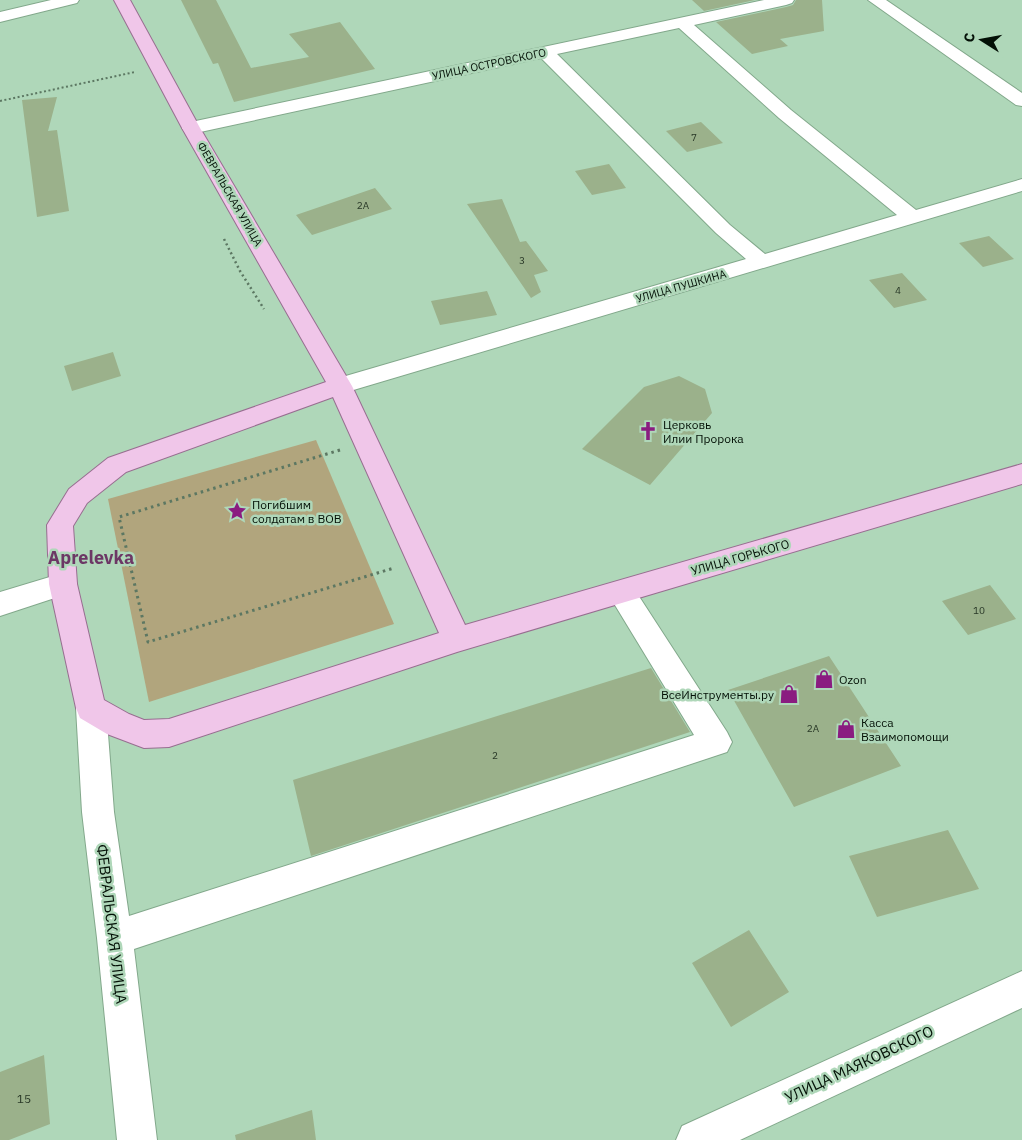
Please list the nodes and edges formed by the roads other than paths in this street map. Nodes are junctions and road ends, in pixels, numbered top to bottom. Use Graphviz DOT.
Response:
graph roads {
  1 [pos="71,0"];
  2 [pos="122,0"];
  3 [pos="786,0"];
  4 [pos="876,0"];
  5 [pos="0,16"];
  6 [pos="682,22"];
  7 [pos="545,52"];
  8 [pos="1022,102"];
  9 [pos="191,128"];
  10 [pos="1022,185"];
  11 [pos="912,217"];
  12 [pos="762,262"];
  13 [pos="340,386"];
  14 [pos="1022,474"];
  15 [pos="63,584"];
  16 [pos="621,592"];
  17 [pos="0,604"];
  18 [pos="457,640"];
  19 [pos="91,708"];
  20 [pos="115,938"];
  21 [pos="1022,989"];
  22 [pos="136,1140"];
  23 [pos="696,1140"];
  1 -- 5 [label="street"];
  2 -- 9 [label="main road, ФЕВРАЛЬСКАЯ УЛИЦА"];
  3 -- 6 [label="street, УЛИЦА ОСТРОВСКОГО"];
  4 -- 8 [label="street"];
  6 -- 7 [label="street, УЛИЦА ОСТРОВСКОГО"];
  6 -- 11 [label="street"];
  7 -- 9 [label="street, УЛИЦА ОСТРОВСКОГО"];
  7 -- 12 [label="street"];
  9 -- 13 [label="main road, ФЕВРАЛЬСКАЯ УЛИЦА"];
  10 -- 11 [label="street, УЛИЦА ПУШКИНА"];
  11 -- 12 [label="street, УЛИЦА ПУШКИНА"];
  12 -- 13 [label="street, УЛИЦА ПУШКИНА"];
  13 -- 15 [label="main road"];
  13 -- 18 [label="main road, ФЕВРАЛЬСКАЯ УЛИЦА"];
  14 -- 16 [label="main road, УЛИЦА ГОРЬКОГО"];
  15 -- 17 [label="street"];
  15 -- 19 [label="main road"];
  16 -- 18 [label="main road, УЛИЦА ГОРЬКОГО"];
  16 -- 20 [label="street"];
  18 -- 19 [label="main road, УЛИЦА ГОРЬКОГО"];
  19 -- 20 [label="street, ФЕВРАЛЬСКАЯ УЛИЦА"];
  20 -- 22 [label="street, ФЕВРАЛЬСКАЯ УЛИЦА"];
  21 -- 23 [label="street, УЛИЦА МАЯКОВСКОГО"];
}
